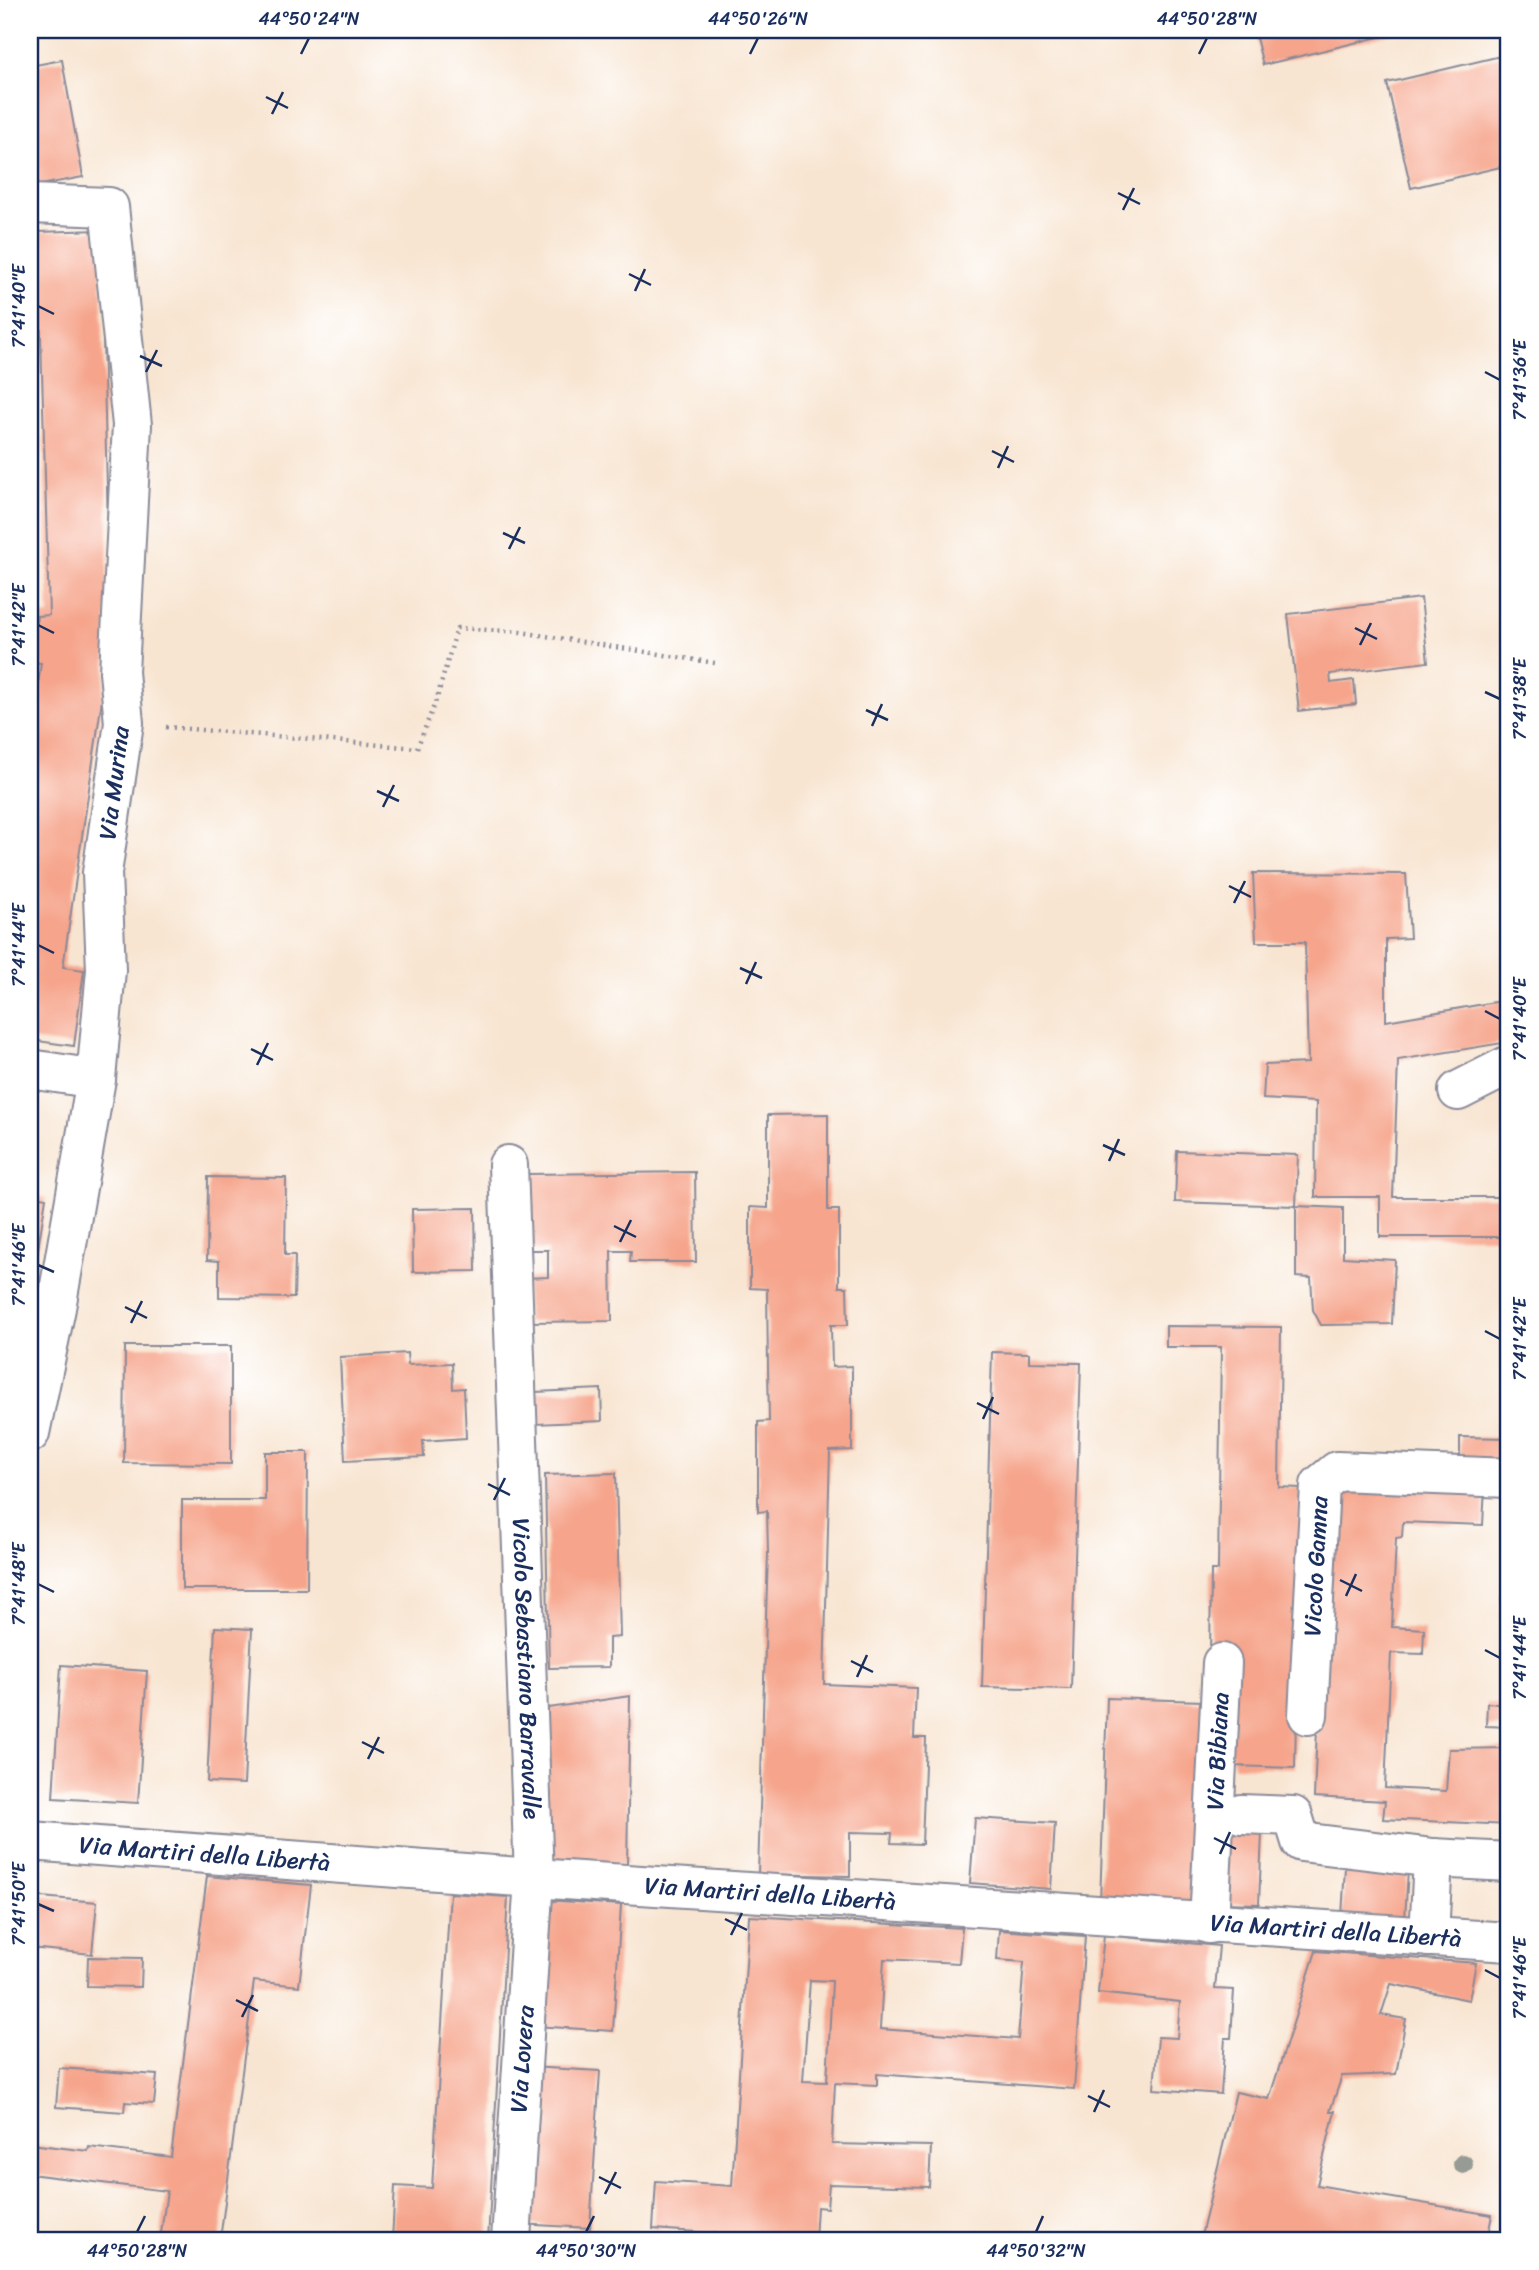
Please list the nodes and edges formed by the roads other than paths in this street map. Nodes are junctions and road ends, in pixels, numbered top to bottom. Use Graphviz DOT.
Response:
graph roads {
  1 [pos="30,204"];
  2 [pos="1509,1065"];
  3 [pos="30,1069"];
  4 [pos="96,1079"];
  5 [pos="1458,1091"];
  6 [pos="508,1165"];
  7 [pos="30,1433"];
  8 [pos="1509,1478"];
  9 [pos="1222,1662"];
  10 [pos="1308,1715"];
  11 [pos="1241,1814"];
  12 [pos="30,1841"];
  13 [pos="1433,1858"];
  14 [pos="1509,1862"];
  15 [pos="534,1878"];
  16 [pos="1209,1924"];
  17 [pos="1429,1937"];
  18 [pos="1509,1942"];
  19 [pos="511,2240"];
  1 -- 4 [label="street, Via Murina"];
  2 -- 5 [label="street"];
  3 -- 4 [label="street"];
  4 -- 7 [label="street, Via Murina"];
  6 -- 15 [label="street, Vicolo Sebastiano Barravalle"];
  8 -- 10 [label="street, Vicolo Gamna"];
  9 -- 16 [label="street, Via Bibiana"];
  11 -- 13 [label="street"];
  12 -- 15 [label="street, Via Martiri della Libertà"];
  13 -- 14 [label="street"];
  13 -- 17 [label="street"];
  15 -- 16 [label="street, Via Martiri della Libertà"];
  15 -- 19 [label="street, Via Lovera"];
  16 -- 17 [label="street, Via Martiri della Libertà"];
  17 -- 18 [label="street, Via Martiri della Libertà"];
}
